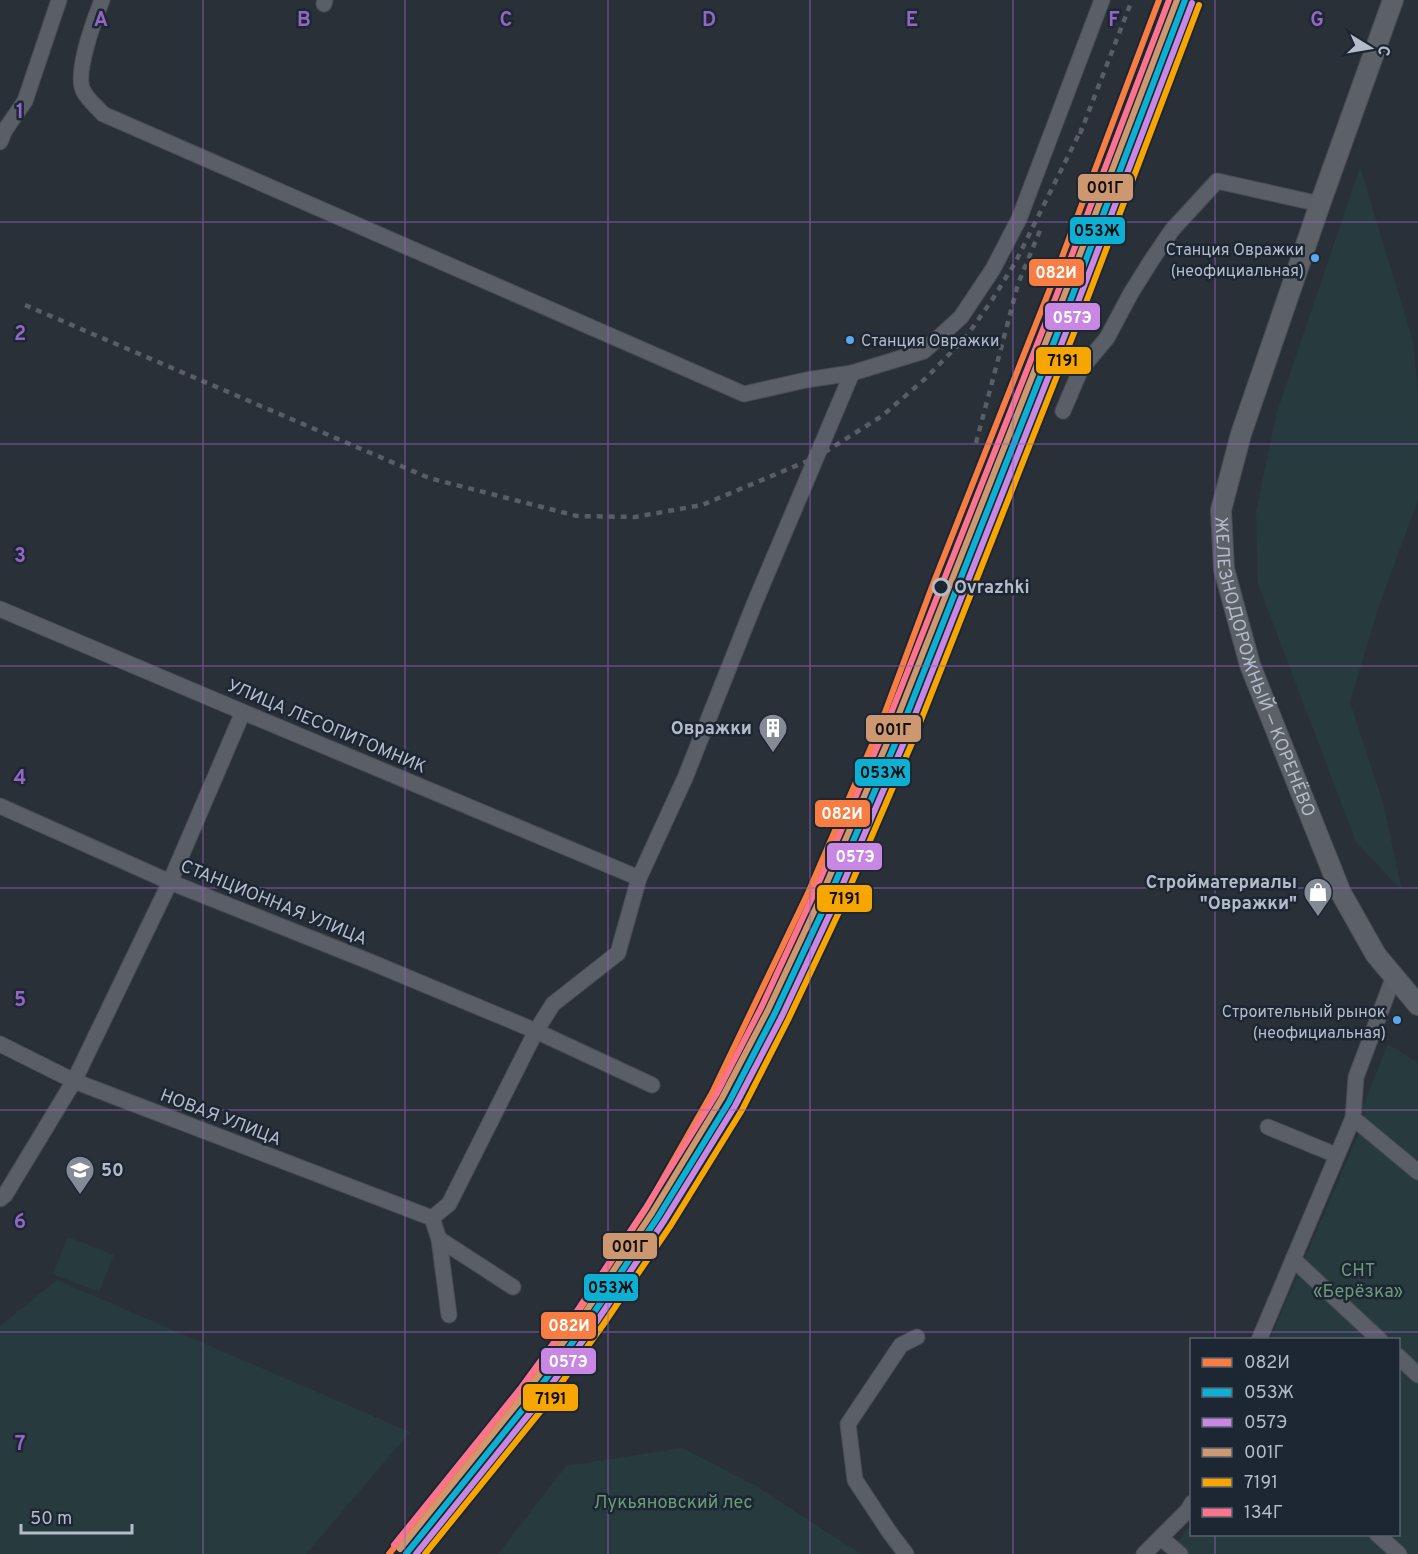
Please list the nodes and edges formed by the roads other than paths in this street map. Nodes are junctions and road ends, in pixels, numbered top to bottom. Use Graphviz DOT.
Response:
graph roads {
  1 [pos="59,0"];
  2 [pos="102,0"];
  3 [pos="1102,0"];
  4 [pos="1393,0"];
  5 [pos="2,133"];
  6 [pos="1320,204"];
  7 [pos="852,373"];
  8 [pos="1063,411"];
  9 [pos="0,609"];
  10 [pos="243,712"];
  11 [pos="0,806"];
  12 [pos="639,878"];
  13 [pos="170,882"];
  14 [pos="1394,976"];
  15 [pos="1418,1005"];
  16 [pos="536,1031"];
  17 [pos="0,1044"];
  18 [pos="74,1081"];
  19 [pos="652,1085"];
  20 [pos="1353,1118"];
  21 [pos="1268,1127"];
  22 [pos="1336,1155"];
  23 [pos="1418,1172"];
  24 [pos="0,1199"];
  25 [pos="432,1218"];
  26 [pos="439,1239"];
  27 [pos="1293,1259"];
  28 [pos="513,1287"];
  29 [pos="449,1315"];
  30 [pos="917,1337"];
  31 [pos="1260,1338"];
  32 [pos="1378,1338"];
  33 [pos="1400,1358"];
  34 [pos="1418,1375"];
  35 [pos="1190,1505"];
  36 [pos="1379,1536"];
  37 [pos="1161,1538"];
  38 [pos="906,1554"];
  39 [pos="1144,1554"];
  40 [pos="1180,1554"];
  41 [pos="1399,1554"];
  1 -- 5 [label="street"];
  2 -- 7 [label="street"];
  3 -- 7 [label="street"];
  4 -- 6 [label="main road, ЖЕЛЕЗНОДОРОЖНЫЙ — КОРЕНЁВО"];
  6 -- 8 [label="street"];
  6 -- 14 [label="main road, ЖЕЛЕЗНОДОРОЖНЫЙ — КОРЕНЁВО"];
  7 -- 12 [label="street"];
  9 -- 10 [label="street, УЛИЦА ЛЕСОПИТОМНИК"];
  10 -- 12 [label="street, УЛИЦА ЛЕСОПИТОМНИК"];
  10 -- 13 [label="street"];
  11 -- 13 [label="street, СТАНЦИОННАЯ УЛИЦА"];
  12 -- 16 [label="street"];
  13 -- 16 [label="street, СТАНЦИОННАЯ УЛИЦА"];
  13 -- 18 [label="street"];
  14 -- 15 [label="main road, ЖЕЛЕЗНОДОРОЖНЫЙ — КОРЕНЁВО"];
  14 -- 20 [label="street"];
  16 -- 19 [label="street, СТАНЦИОННАЯ УЛИЦА"];
  16 -- 25 [label="street"];
  17 -- 18 [label="street, НОВАЯ УЛИЦА"];
  18 -- 24 [label="street"];
  18 -- 25 [label="street, НОВАЯ УЛИЦА"];
  20 -- 22 [label="street"];
  20 -- 23 [label="street"];
  21 -- 22 [label="street"];
  22 -- 27 [label="street"];
  25 -- 26 [label="street"];
  26 -- 28 [label="street"];
  26 -- 29 [label="street"];
  27 -- 31 [label="street"];
  27 -- 32 [label="street"];
  30 -- 38 [label="street"];
  33 -- 34 [label="street"];
  35 -- 37 [label="street"];
  36 -- 41 [label="street"];
  37 -- 39 [label="street"];
  37 -- 40 [label="street"];
}
